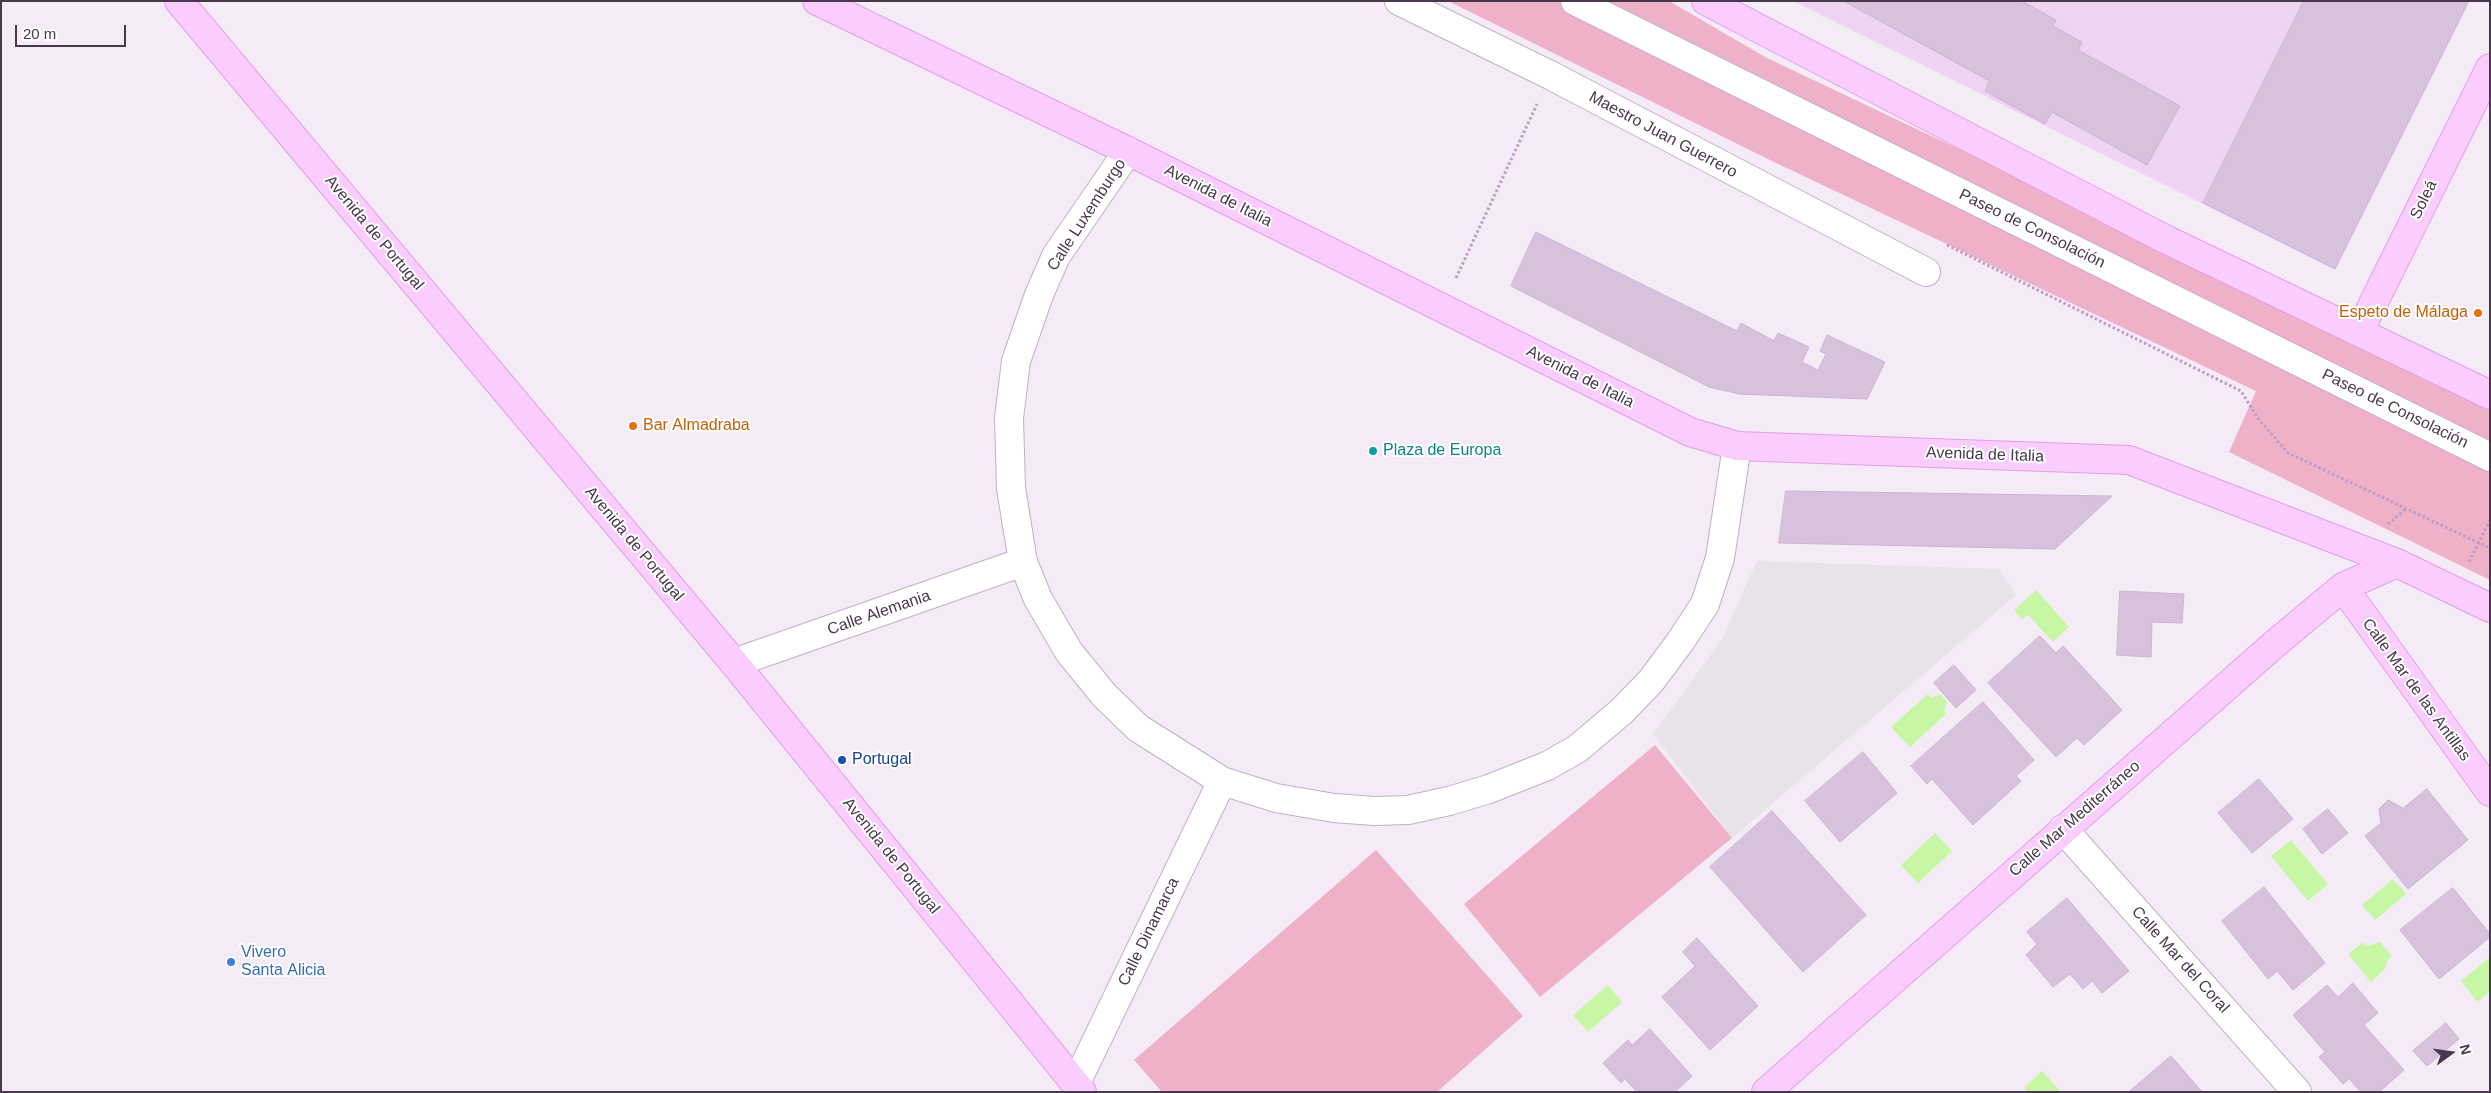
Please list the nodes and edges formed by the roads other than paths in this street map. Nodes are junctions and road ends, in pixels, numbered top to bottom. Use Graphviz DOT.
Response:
graph roads {
  1 [pos="179,1"];
  2 [pos="817,1"];
  3 [pos="1399,1"];
  4 [pos="1575,1"];
  5 [pos="1706,1"];
  6 [pos="2490,68"];
  7 [pos="1128,151"];
  8 [pos="1926,272"];
  9 [pos="2359,332"];
  10 [pos="2490,395"];
  11 [pos="1737,446"];
  12 [pos="2490,456"];
  13 [pos="1024,562"];
  14 [pos="2397,564"];
  15 [pos="2343,587"];
  16 [pos="2490,608"];
  17 [pos="734,663"];
  18 [pos="1222,781"];
  19 [pos="2490,792"];
  20 [pos="2063,829"];
  21 [pos="1079,1087"];
  22 [pos="1766,1092"];
  23 [pos="2297,1092"];
  1 -- 17 [label="street, Avenida de Portugal"];
  2 -- 7 [label="street, Avenida de Italia"];
  3 -- 8 [label="street, Maestro Juan Guerrero"];
  4 -- 12 [label="street, Paseo de Consolación"];
  5 -- 9 [label="street"];
  6 -- 9 [label="street, Soleá"];
  7 -- 11 [label="street, Avenida de Italia"];
  7 -- 13 [label="street, Calle Luxemburgo"];
  9 -- 10 [label="street"];
  11 -- 14 [label="street, Avenida de Italia"];
  11 -- 18 [label="street, Calle Luxemburgo"];
  13 -- 17 [label="street, Calle Alemania"];
  13 -- 18 [label="street, Calle Luxemburgo"];
  14 -- 15 [label="street, Calle Mar Mediterráneo"];
  14 -- 16 [label="street, Avenida de Italia"];
  15 -- 19 [label="street, Calle Mar de las Antillas"];
  15 -- 20 [label="street, Calle Mar Mediterráneo"];
  17 -- 21 [label="street, Avenida de Portugal"];
  18 -- 21 [label="street, Calle Dinamarca"];
  20 -- 22 [label="street, Calle Mar Mediterráneo"];
  20 -- 23 [label="street, Calle Mar del Coral"];
}
